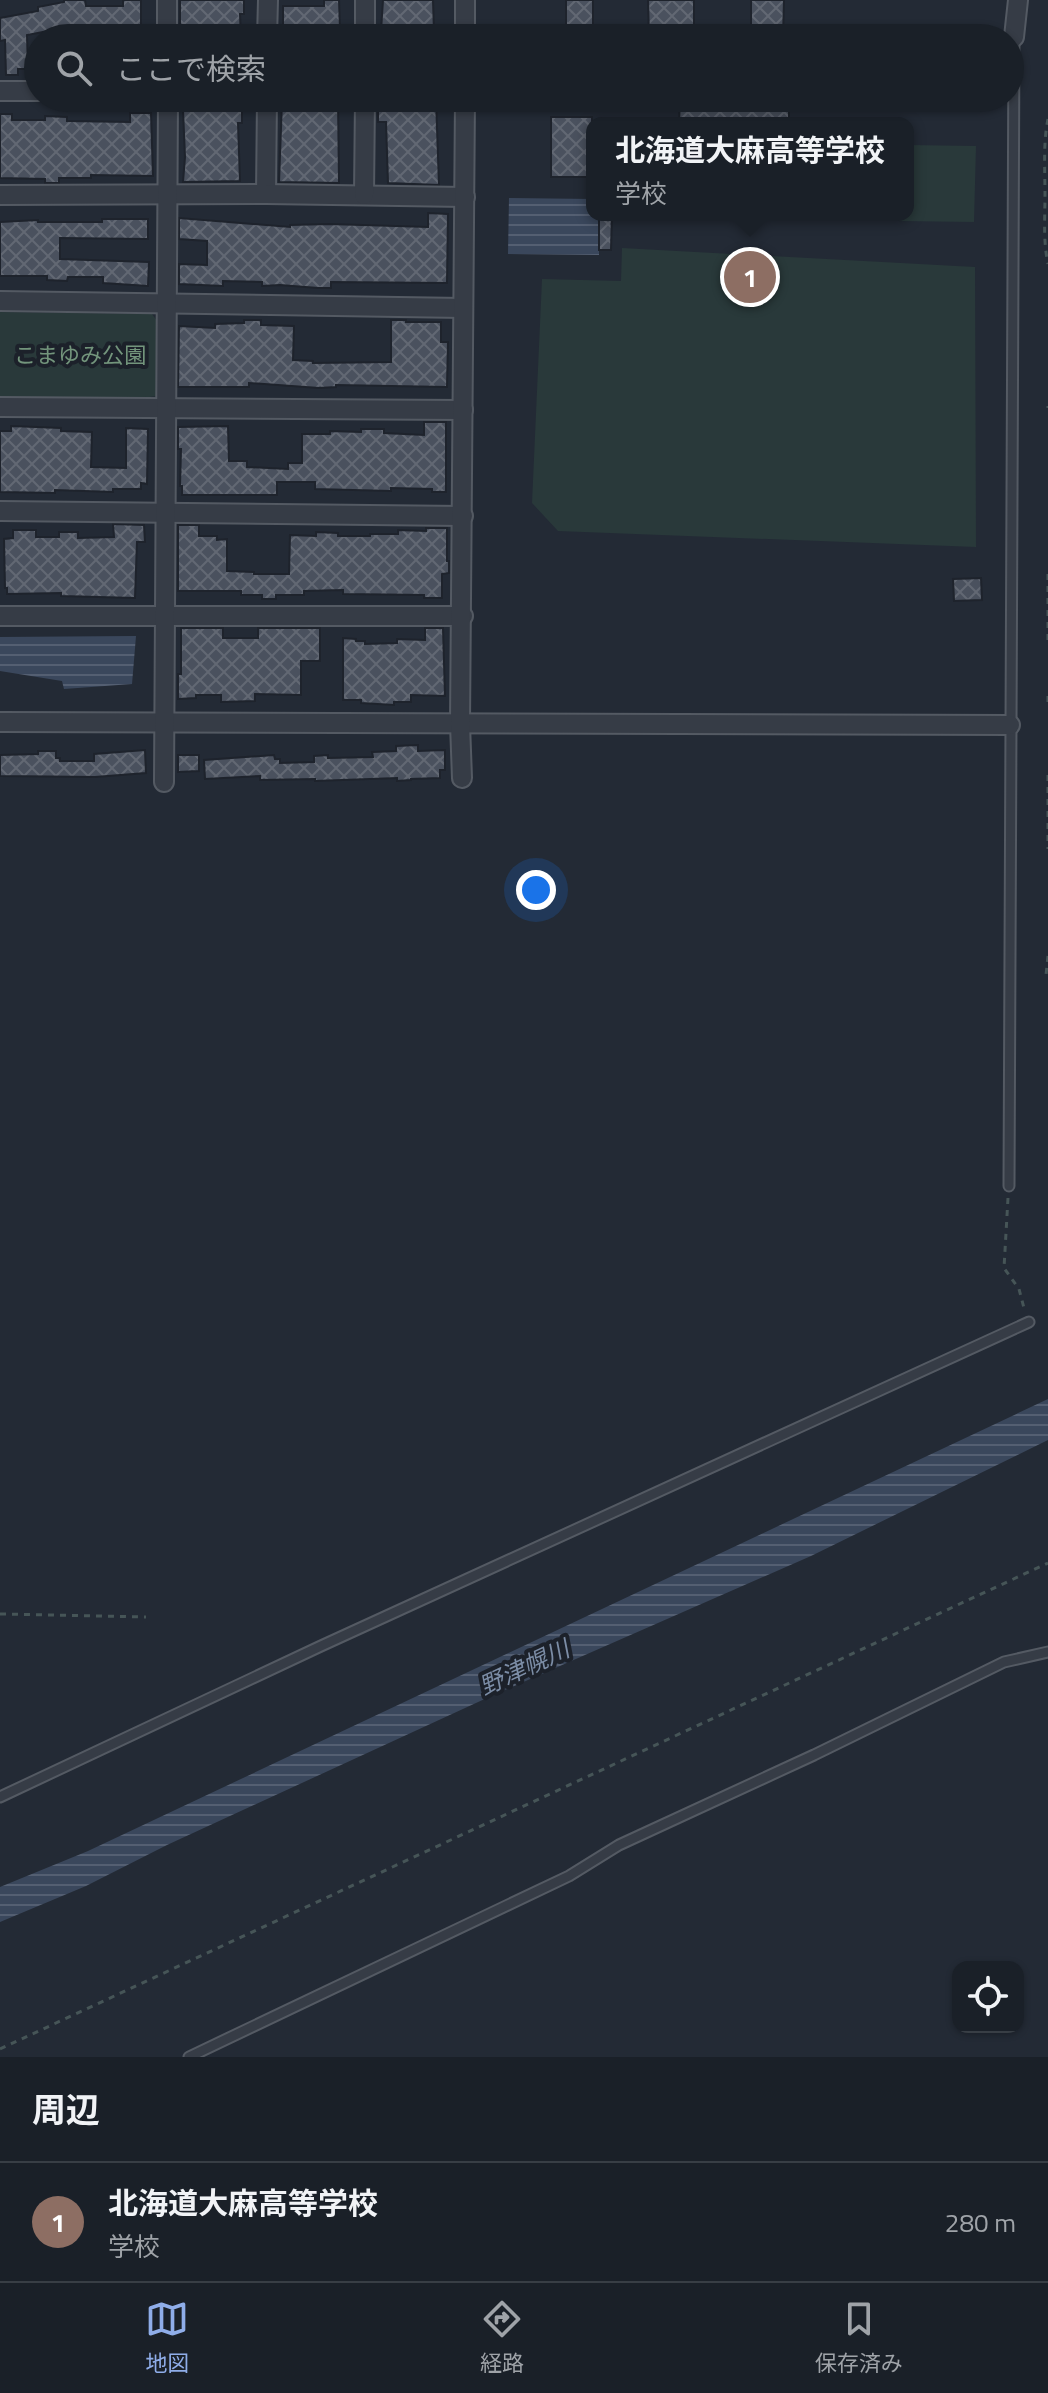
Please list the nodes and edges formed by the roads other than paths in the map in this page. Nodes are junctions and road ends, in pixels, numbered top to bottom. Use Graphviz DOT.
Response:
graph roads {
  1 [pos="167,0"];
  2 [pos="268,0"];
  3 [pos="365,0"];
  4 [pos="465,0"];
  5 [pos="1018,0"];
  6 [pos="167,24"];
  7 [pos="267,24"];
  8 [pos="365,24"];
  9 [pos="465,24"];
  10 [pos="1015,24"];
  11 [pos="0,91"];
  12 [pos="24,91"];
  13 [pos="168,112"];
  14 [pos="267,112"];
  15 [pos="365,112"];
  16 [pos="465,112"];
  17 [pos="1014,112"];
  18 [pos="266,194"];
  19 [pos="0,195"];
  20 [pos="167,195"];
  21 [pos="364,195"];
  22 [pos="465,197"];
  23 [pos="0,301"];
  24 [pos="167,303"];
  25 [pos="463,308"];
  26 [pos="0,407"];
  27 [pos="167,407"];
  28 [pos="463,410"];
  29 [pos="0,511"];
  30 [pos="166,511"];
  31 [pos="463,516"];
  32 [pos="0,616"];
  33 [pos="165,616"];
  34 [pos="463,616"];
  35 [pos="0,722"];
  36 [pos="164,723"];
  37 [pos="460,724"];
  38 [pos="1010,725"];
  39 [pos="462,778"];
  40 [pos="164,782"];
  41 [pos="1009,1186"];
  42 [pos="1029,1322"];
  43 [pos="1048,1652"];
  44 [pos="0,1797"];
  45 [pos="189,2057"];
  1 -- 6 [label="street"];
  2 -- 7 [label="street"];
  3 -- 8 [label="street"];
  4 -- 9 [label="street"];
  5 -- 10 [label="street"];
  11 -- 12 [label="street"];
  13 -- 20 [label="street"];
  14 -- 18 [label="street"];
  15 -- 21 [label="street"];
  16 -- 22 [label="street"];
  17 -- 38 [label="lane"];
  18 -- 20 [label="street"];
  18 -- 21 [label="street"];
  19 -- 20 [label="street"];
  20 -- 24 [label="street"];
  21 -- 22 [label="street"];
  22 -- 25 [label="street"];
  23 -- 24 [label="street"];
  24 -- 25 [label="street"];
  24 -- 27 [label="street"];
  25 -- 28 [label="street"];
  26 -- 27 [label="street"];
  27 -- 28 [label="street"];
  27 -- 30 [label="street"];
  28 -- 31 [label="street"];
  29 -- 30 [label="street"];
  30 -- 31 [label="street"];
  30 -- 33 [label="street"];
  31 -- 34 [label="street"];
  32 -- 33 [label="street"];
  33 -- 34 [label="street"];
  33 -- 36 [label="street"];
  34 -- 37 [label="street"];
  35 -- 36 [label="street"];
  36 -- 37 [label="street"];
  36 -- 40 [label="street"];
  37 -- 38 [label="street"];
  37 -- 39 [label="street"];
  38 -- 41 [label="lane"];
  42 -- 44 [label="lane"];
  43 -- 45 [label="lane"];
}
